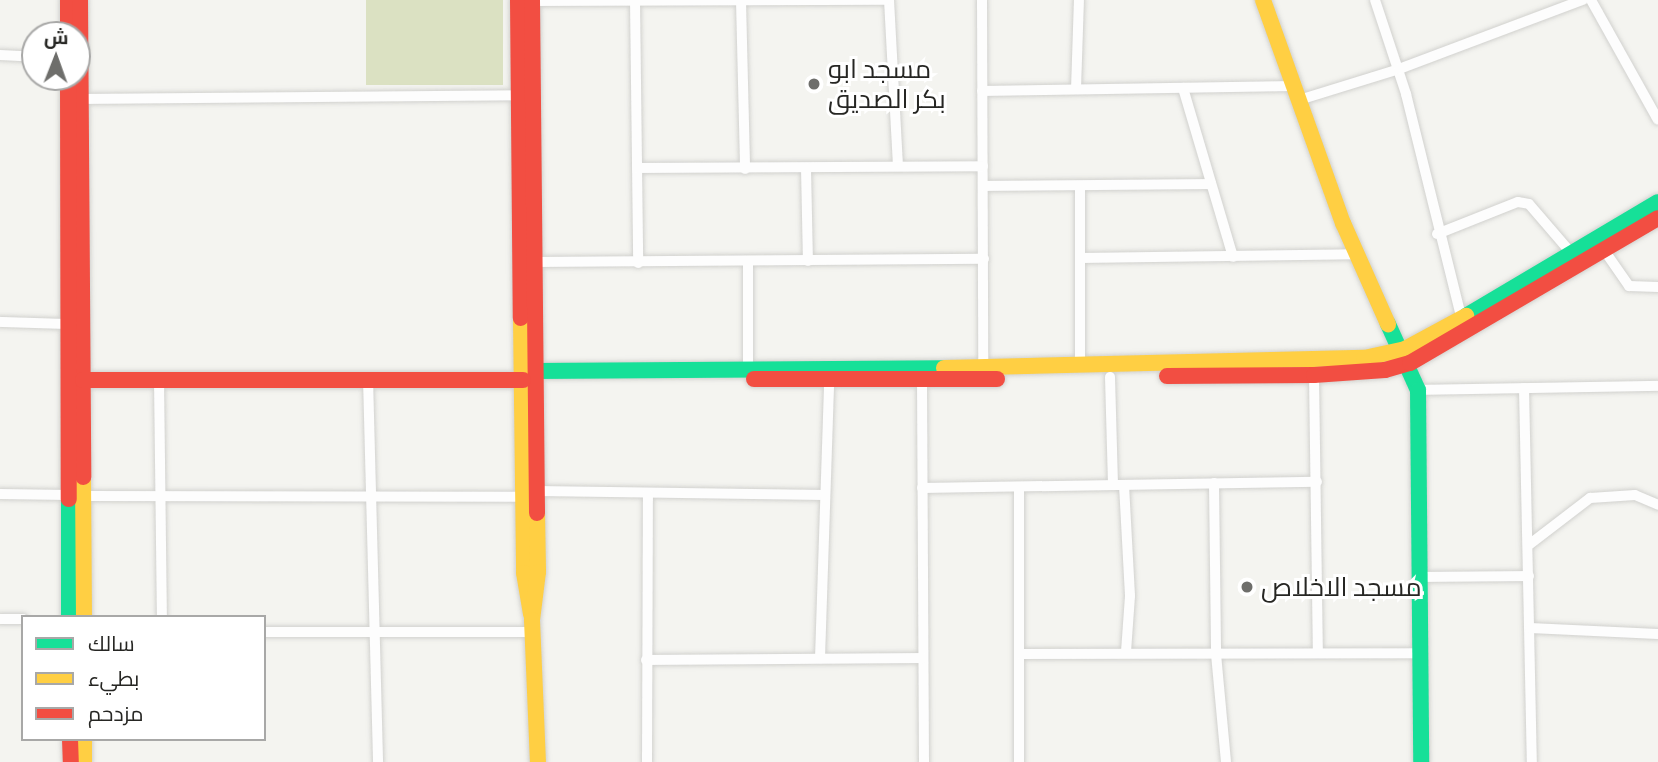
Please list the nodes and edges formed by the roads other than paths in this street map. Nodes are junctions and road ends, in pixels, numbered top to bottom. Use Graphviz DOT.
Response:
graph roads {
  1 [pos="68,0"];
  2 [pos="80,0"];
  3 [pos="527,0"];
  4 [pos="635,0"];
  5 [pos="730,0"];
  6 [pos="889,0"];
  7 [pos="982,0"];
  8 [pos="1079,0"];
  9 [pos="1263,0"];
  10 [pos="1375,0"];
  11 [pos="1550,0"];
  12 [pos="1583,0"];
  13 [pos="1591,0"];
  14 [pos="741,1"];
  15 [pos="1555,12"];
  16 [pos="68,21"];
  17 [pos="80,21"];
  18 [pos="0,55"];
  19 [pos="21,56"];
  20 [pos="1399,69"];
  21 [pos="1183,88"];
  22 [pos="1076,89"];
  23 [pos="68,91"];
  24 [pos="82,91"];
  25 [pos="982,91"];
  26 [pos="1296,93"];
  27 [pos="519,95"];
  28 [pos="83,99"];
  29 [pos="1658,120"];
  30 [pos="898,166"];
  31 [pos="983,166"];
  32 [pos="806,168"];
  33 [pos="637,169"];
  34 [pos="745,169"];
  35 [pos="1211,184"];
  36 [pos="983,186"];
  37 [pos="1080,188"];
  38 [pos="1658,202"];
  39 [pos="1658,218"];
  40 [pos="1437,234"];
  41 [pos="1604,250"];
  42 [pos="1356,254"];
  43 [pos="1572,254"];
  44 [pos="1233,257"];
  45 [pos="1080,258"];
  46 [pos="984,260"];
  47 [pos="808,261"];
  48 [pos="533,262"];
  49 [pos="748,262"];
  50 [pos="638,263"];
  51 [pos="1658,287"];
  52 [pos="0,322"];
  53 [pos="69,324"];
  54 [pos="1463,326"];
  55 [pos="1406,356"];
  56 [pos="1080,367"];
  57 [pos="748,368"];
  58 [pos="983,374"];
  59 [pos="528,375"];
  60 [pos="1314,375"];
  61 [pos="1110,377"];
  62 [pos="368,378"];
  63 [pos="159,379"];
  64 [pos="83,380"];
  65 [pos="829,380"];
  66 [pos="922,381"];
  67 [pos="1658,386"];
  68 [pos="1524,388"];
  69 [pos="1418,390"];
  70 [pos="1317,482"];
  71 [pos="1214,483"];
  72 [pos="1119,484"];
  73 [pos="1019,487"];
  74 [pos="922,488"];
  75 [pos="0,494"];
  76 [pos="530,494"];
  77 [pos="648,494"];
  78 [pos="825,495"];
  79 [pos="76,496"];
  80 [pos="160,496"];
  81 [pos="372,497"];
  82 [pos="1658,505"];
  83 [pos="1530,544"];
  84 [pos="1529,576"];
  85 [pos="1421,577"];
  86 [pos="69,615"];
  87 [pos="84,615"];
  88 [pos="162,615"];
  89 [pos="0,619"];
  90 [pos="21,619"];
  91 [pos="533,626"];
  92 [pos="1530,628"];
  93 [pos="266,632"];
  94 [pos="377,632"];
  95 [pos="1658,634"];
  96 [pos="1126,652"];
  97 [pos="1318,653"];
  98 [pos="1422,653"];
  99 [pos="1019,654"];
  100 [pos="1216,654"];
  101 [pos="820,658"];
  102 [pos="922,658"];
  103 [pos="646,660"];
  104 [pos="70,741"];
  105 [pos="83,741"];
  106 [pos="71,762"];
  107 [pos="83,762"];
  108 [pos="378,762"];
  109 [pos="538,762"];
  110 [pos="646,762"];
  111 [pos="924,762"];
  112 [pos="1020,762"];
  113 [pos="1226,762"];
  114 [pos="1421,762"];
  115 [pos="1532,762"];
  1 -- 16 [label="street"];
  2 -- 17 [label="street"];
  3 -- 4 [label="street"];
  3 -- 27 [label="street"];
  3 -- 48 [label="street"];
  4 -- 5 [label="street"];
  4 -- 33 [label="street"];
  5 -- 14 [label="street"];
  6 -- 14 [label="street"];
  6 -- 30 [label="street"];
  7 -- 25 [label="street"];
  8 -- 22 [label="street"];
  9 -- 26 [label="street"];
  10 -- 20 [label="street"];
  11 -- 15 [label="street"];
  12 -- 15 [label="street"];
  13 -- 29 [label="street"];
  14 -- 34 [label="street"];
  15 -- 20 [label="street"];
  18 -- 19 [label="street"];
  20 -- 26 [label="street"];
  20 -- 40 [label="street"];
  21 -- 22 [label="street"];
  21 -- 26 [label="street"];
  21 -- 35 [label="street"];
  22 -- 25 [label="street"];
  23 -- 53 [label="street"];
  24 -- 28 [label="street"];
  25 -- 31 [label="street"];
  26 -- 42 [label="street"];
  27 -- 28 [label="street"];
  27 -- 59 [label="street"];
  28 -- 64 [label="street"];
  30 -- 31 [label="street"];
  30 -- 32 [label="street"];
  31 -- 36 [label="street"];
  32 -- 34 [label="street"];
  32 -- 47 [label="street"];
  33 -- 34 [label="street"];
  33 -- 50 [label="street"];
  35 -- 37 [label="street"];
  35 -- 44 [label="street"];
  36 -- 37 [label="street"];
  36 -- 46 [label="street"];
  37 -- 45 [label="street"];
  38 -- 43 [label="street"];
  39 -- 41 [label="street"];
  40 -- 43 [label="street"];
  40 -- 54 [label="street"];
  41 -- 51 [label="street"];
  41 -- 54 [label="street"];
  42 -- 44 [label="street"];
  42 -- 55 [label="street"];
  43 -- 54 [label="street"];
  44 -- 45 [label="street"];
  45 -- 56 [label="street"];
  46 -- 47 [label="street"];
  46 -- 58 [label="street"];
  47 -- 49 [label="street"];
  48 -- 50 [label="street"];
  48 -- 59 [label="street"];
  49 -- 50 [label="street"];
  49 -- 57 [label="street"];
  52 -- 53 [label="street"];
  53 -- 79 [label="street"];
  54 -- 55 [label="street"];
  55 -- 56 [label="street"];
  55 -- 60 [label="street"];
  55 -- 69 [label="street"];
  56 -- 58 [label="street"];
  57 -- 58 [label="street"];
  57 -- 59 [label="street"];
  58 -- 61 [label="street"];
  58 -- 66 [label="street"];
  59 -- 62 [label="street"];
  59 -- 65 [label="street"];
  59 -- 76 [label="street"];
  60 -- 61 [label="street"];
  60 -- 70 [label="street"];
  61 -- 72 [label="street"];
  62 -- 63 [label="street"];
  62 -- 81 [label="street"];
  63 -- 64 [label="street"];
  63 -- 80 [label="street"];
  64 -- 79 [label="street"];
  65 -- 66 [label="street"];
  65 -- 78 [label="street"];
  66 -- 74 [label="street"];
  67 -- 68 [label="street"];
  68 -- 69 [label="street"];
  68 -- 83 [label="street"];
  69 -- 85 [label="street"];
  70 -- 71 [label="street"];
  70 -- 97 [label="street"];
  71 -- 72 [label="street"];
  71 -- 100 [label="street"];
  72 -- 73 [label="street"];
  72 -- 96 [label="street"];
  73 -- 74 [label="street"];
  73 -- 99 [label="street"];
  74 -- 102 [label="street"];
  75 -- 79 [label="street"];
  76 -- 77 [label="street"];
  76 -- 81 [label="street"];
  76 -- 91 [label="street"];
  77 -- 78 [label="street"];
  77 -- 103 [label="street"];
  78 -- 101 [label="street"];
  79 -- 80 [label="street"];
  79 -- 86 [label="street"];
  79 -- 87 [label="street"];
  80 -- 81 [label="street"];
  80 -- 88 [label="street"];
  81 -- 94 [label="street"];
  82 -- 83 [label="street"];
  83 -- 84 [label="street"];
  84 -- 85 [label="street"];
  84 -- 92 [label="street"];
  85 -- 98 [label="street"];
  89 -- 90 [label="street"];
  91 -- 94 [label="street"];
  91 -- 109 [label="street"];
  92 -- 95 [label="street"];
  92 -- 115 [label="street"];
  93 -- 94 [label="street"];
  94 -- 108 [label="street"];
  96 -- 99 [label="street"];
  96 -- 100 [label="street"];
  97 -- 98 [label="street"];
  97 -- 100 [label="street"];
  98 -- 114 [label="street"];
  99 -- 112 [label="street"];
  100 -- 113 [label="street"];
  101 -- 102 [label="street"];
  101 -- 103 [label="street"];
  102 -- 111 [label="street"];
  103 -- 110 [label="street"];
  104 -- 106 [label="street"];
  105 -- 107 [label="street"];
}
